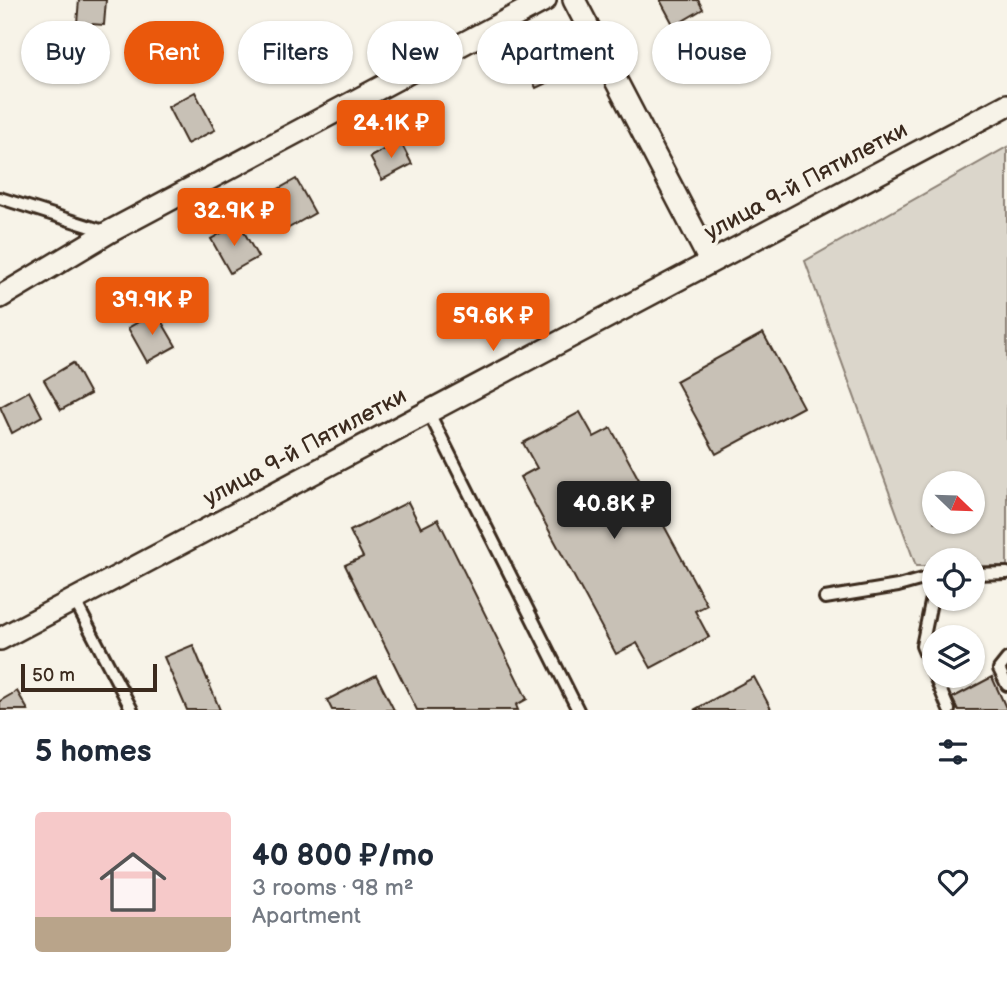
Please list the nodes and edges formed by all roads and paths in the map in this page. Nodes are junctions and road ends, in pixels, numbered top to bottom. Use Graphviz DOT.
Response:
graph roads {
  1 [pos="545,0"];
  2 [pos="575,0"];
  3 [pos="1007,105"];
  4 [pos="0,198"];
  5 [pos="109,232"];
  6 [pos="710,261"];
  7 [pos="0,297"];
  8 [pos="428,411"];
  9 [pos="1007,573"];
  10 [pos="985,574"];
  11 [pos="922,579"];
  12 [pos="825,598"];
  13 [pos="75,601"];
  14 [pos="929,611"];
  15 [pos="0,639"];
  16 [pos="1007,660"];
  17 [pos="1007,685"];
  18 [pos="132,710"];
  19 [pos="578,710"];
  20 [pos="949,710"];
  1 -- 5 [label="street"];
  2 -- 6 [label="street"];
  3 -- 6 [label="street, улица 9-й Пятилетки"];
  4 -- 5 [label="lane"];
  5 -- 7 [label="street"];
  6 -- 8 [label="street, улица 9-й Пятилетки"];
  8 -- 13 [label="street, улица 9-й Пятилетки"];
  8 -- 19 [label="lane"];
  9 -- 10 [label="lane"];
  11 -- 12 [label="lane"];
  13 -- 15 [label="street, улица 9-й Пятилетки"];
  13 -- 18 [label="lane"];
  14 -- 20 [label="lane"];
  16 -- 17 [label="lane"];
}
